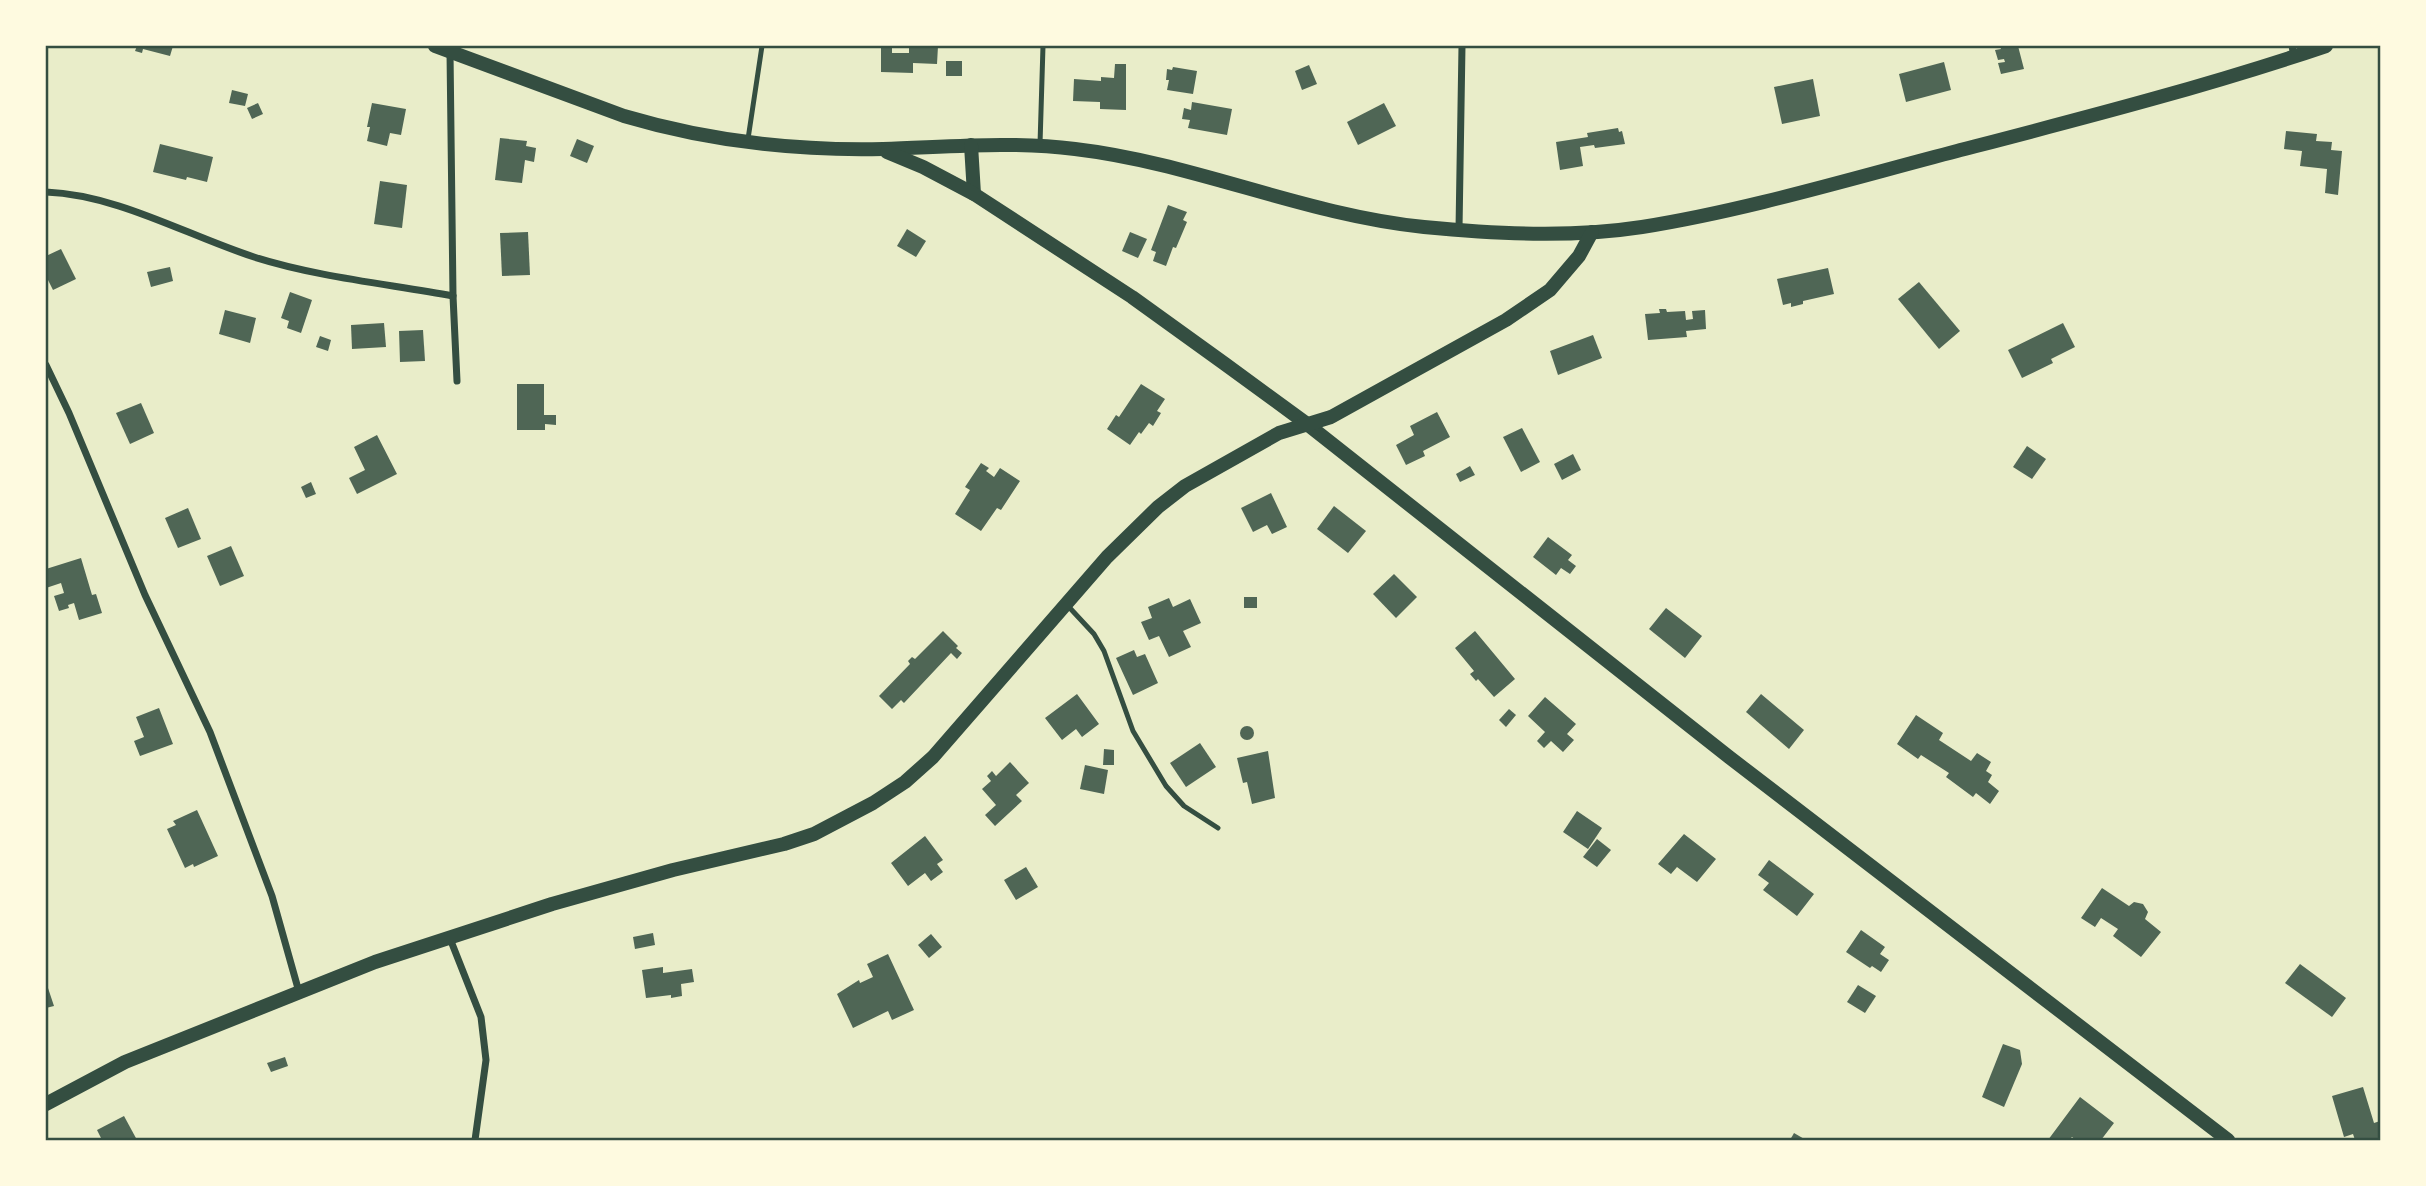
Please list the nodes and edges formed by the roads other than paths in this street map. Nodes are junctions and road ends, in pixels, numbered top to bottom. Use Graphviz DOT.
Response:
graph roads {
  1 [pos="435,46"];
  2 [pos="762,46"];
  3 [pos="1043,46"];
  4 [pos="1462,46"];
  5 [pos="2326,46"];
  6 [pos="450,51"];
  7 [pos="2293,51"];
  8 [pos="747,143"];
  9 [pos="971,145"];
  10 [pos="1040,145"];
  11 [pos="878,149"];
  12 [pos="46,192"];
  13 [pos="974,194"];
  14 [pos="1459,229"];
  15 [pos="1592,232"];
  16 [pos="453,296"];
  17 [pos="46,365"];
  18 [pos="457,381"];
  19 [pos="1307,424"];
  20 [pos="1066,604"];
  21 [pos="1218,828"];
  22 [pos="449,936"];
  23 [pos="299,992"];
  24 [pos="46,1104"];
  25 [pos="475,1140"];
  26 [pos="2228,1140"];
  1 -- 6 [label="main road"];
  2 -- 8 [label="lane"];
  3 -- 10 [label="lane"];
  4 -- 14 [label="street"];
  5 -- 7 [label="main road"];
  6 -- 8 [label="main road"];
  6 -- 16 [label="street"];
  7 -- 15 [label="main road"];
  8 -- 11 [label="main road"];
  9 -- 10 [label="main road"];
  9 -- 11 [label="main road"];
  9 -- 13 [label="main road"];
  10 -- 14 [label="main road"];
  11 -- 13 [label="main road"];
  12 -- 16 [label="street"];
  13 -- 19 [label="main road"];
  14 -- 15 [label="main road"];
  15 -- 19 [label="main road"];
  16 -- 18 [label="street"];
  17 -- 23 [label="street"];
  19 -- 20 [label="main road"];
  19 -- 26 [label="main road"];
  20 -- 21 [label="lane"];
  20 -- 22 [label="main road"];
  22 -- 23 [label="main road"];
  22 -- 25 [label="street"];
  23 -- 24 [label="main road"];
}
